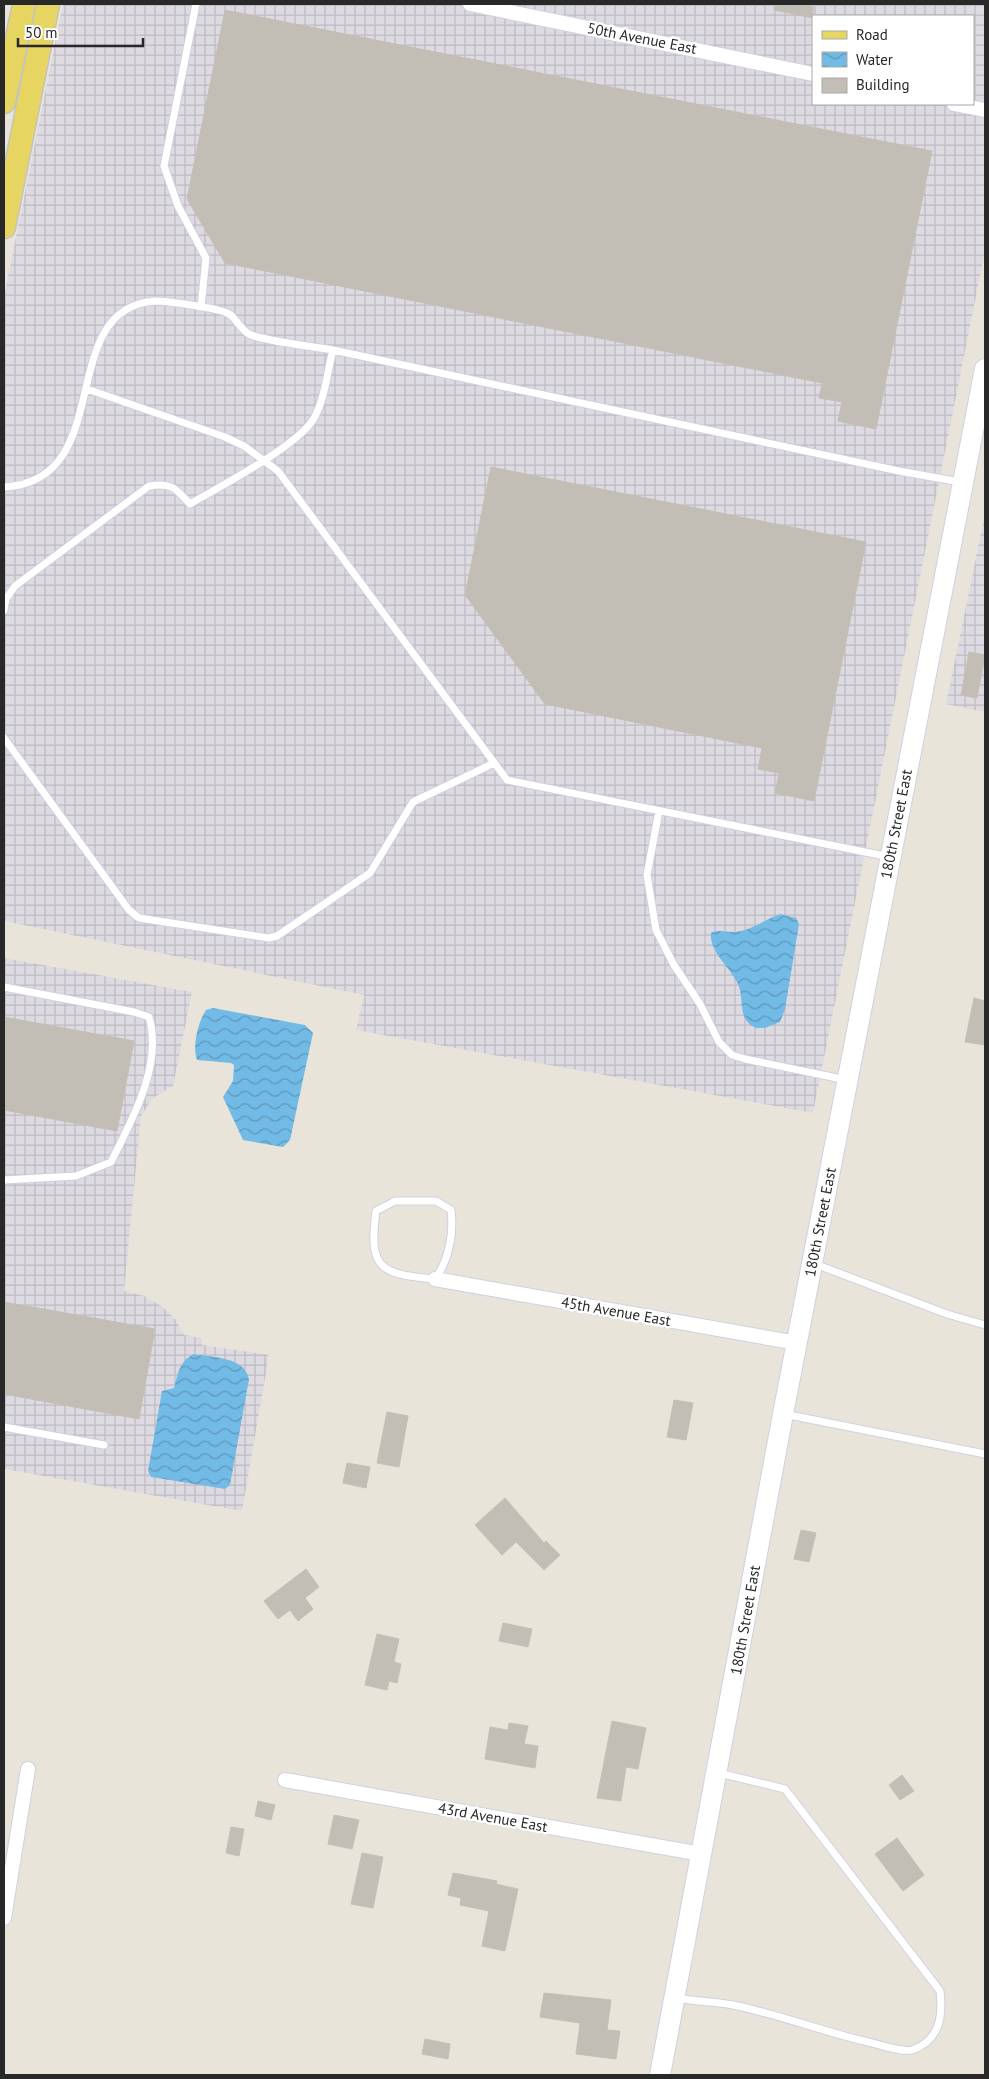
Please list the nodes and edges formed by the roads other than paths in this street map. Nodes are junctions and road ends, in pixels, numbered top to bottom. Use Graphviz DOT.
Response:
graph roads {
  1 [pos="24,4"];
  2 [pos="48,4"];
  3 [pos="196,4"];
  4 [pos="470,4"];
  5 [pos="812,74"];
  6 [pos="4,102"];
  7 [pos="959,105"];
  8 [pos="985,110"];
  9 [pos="4,228"];
  10 [pos="201,308"];
  11 [pos="333,350"];
  12 [pos="985,369"];
  13 [pos="87,389"];
  14 [pos="264,460"];
  15 [pos="963,482"];
  16 [pos="4,487"];
  17 [pos="4,610"];
  18 [pos="4,738"];
  19 [pos="494,763"];
  20 [pos="659,811"];
  21 [pos="890,857"];
  22 [pos="4,987"];
  23 [pos="847,1080"];
  24 [pos="4,1180"];
  25 [pos="812,1263"];
  26 [pos="435,1279"];
  27 [pos="985,1325"];
  28 [pos="797,1343"];
  29 [pos="783,1414"];
  30 [pos="4,1427"];
  31 [pos="104,1445"];
  32 [pos="985,1454"];
  33 [pos="28,1769"];
  34 [pos="716,1772"];
  35 [pos="284,1780"];
  36 [pos="701,1854"];
  37 [pos="7,1885"];
  38 [pos="4,1918"];
  39 [pos="674,1997"];
  40 [pos="660,2075"];
  1 -- 6 [label="main road"];
  2 -- 9 [label="main road"];
  3 -- 10 [label="lane"];
  4 -- 5 [label="street, 50th Avenue East"];
  7 -- 8 [label="street"];
  10 -- 11 [label="lane"];
  10 -- 13 [label="lane"];
  11 -- 14 [label="lane"];
  11 -- 15 [label="lane"];
  12 -- 15 [label="street, 180th Street East"];
  13 -- 14 [label="lane"];
  13 -- 16 [label="lane"];
  14 -- 17 [label="lane"];
  14 -- 19 [label="lane"];
  15 -- 21 [label="street, 180th Street East"];
  18 -- 19 [label="lane"];
  19 -- 20 [label="lane"];
  20 -- 21 [label="lane"];
  20 -- 23 [label="lane"];
  21 -- 23 [label="street, 180th Street East"];
  22 -- 24 [label="lane"];
  23 -- 25 [label="street, 180th Street East"];
  25 -- 27 [label="lane"];
  25 -- 28 [label="street, 180th Street East"];
  26 -- 26 [label="lane"];
  26 -- 28 [label="street, 45th Avenue East"];
  28 -- 29 [label="street, 180th Street East"];
  29 -- 32 [label="lane"];
  29 -- 34 [label="street, 180th Street East"];
  30 -- 31 [label="lane"];
  33 -- 37 [label="street"];
  34 -- 36 [label="street, 180th Street East"];
  34 -- 39 [label="lane"];
  35 -- 36 [label="street, 43rd Avenue East"];
  36 -- 39 [label="street, 180th Street East"];
  37 -- 38 [label="street"];
  39 -- 40 [label="street, 180th Street East"];
}
